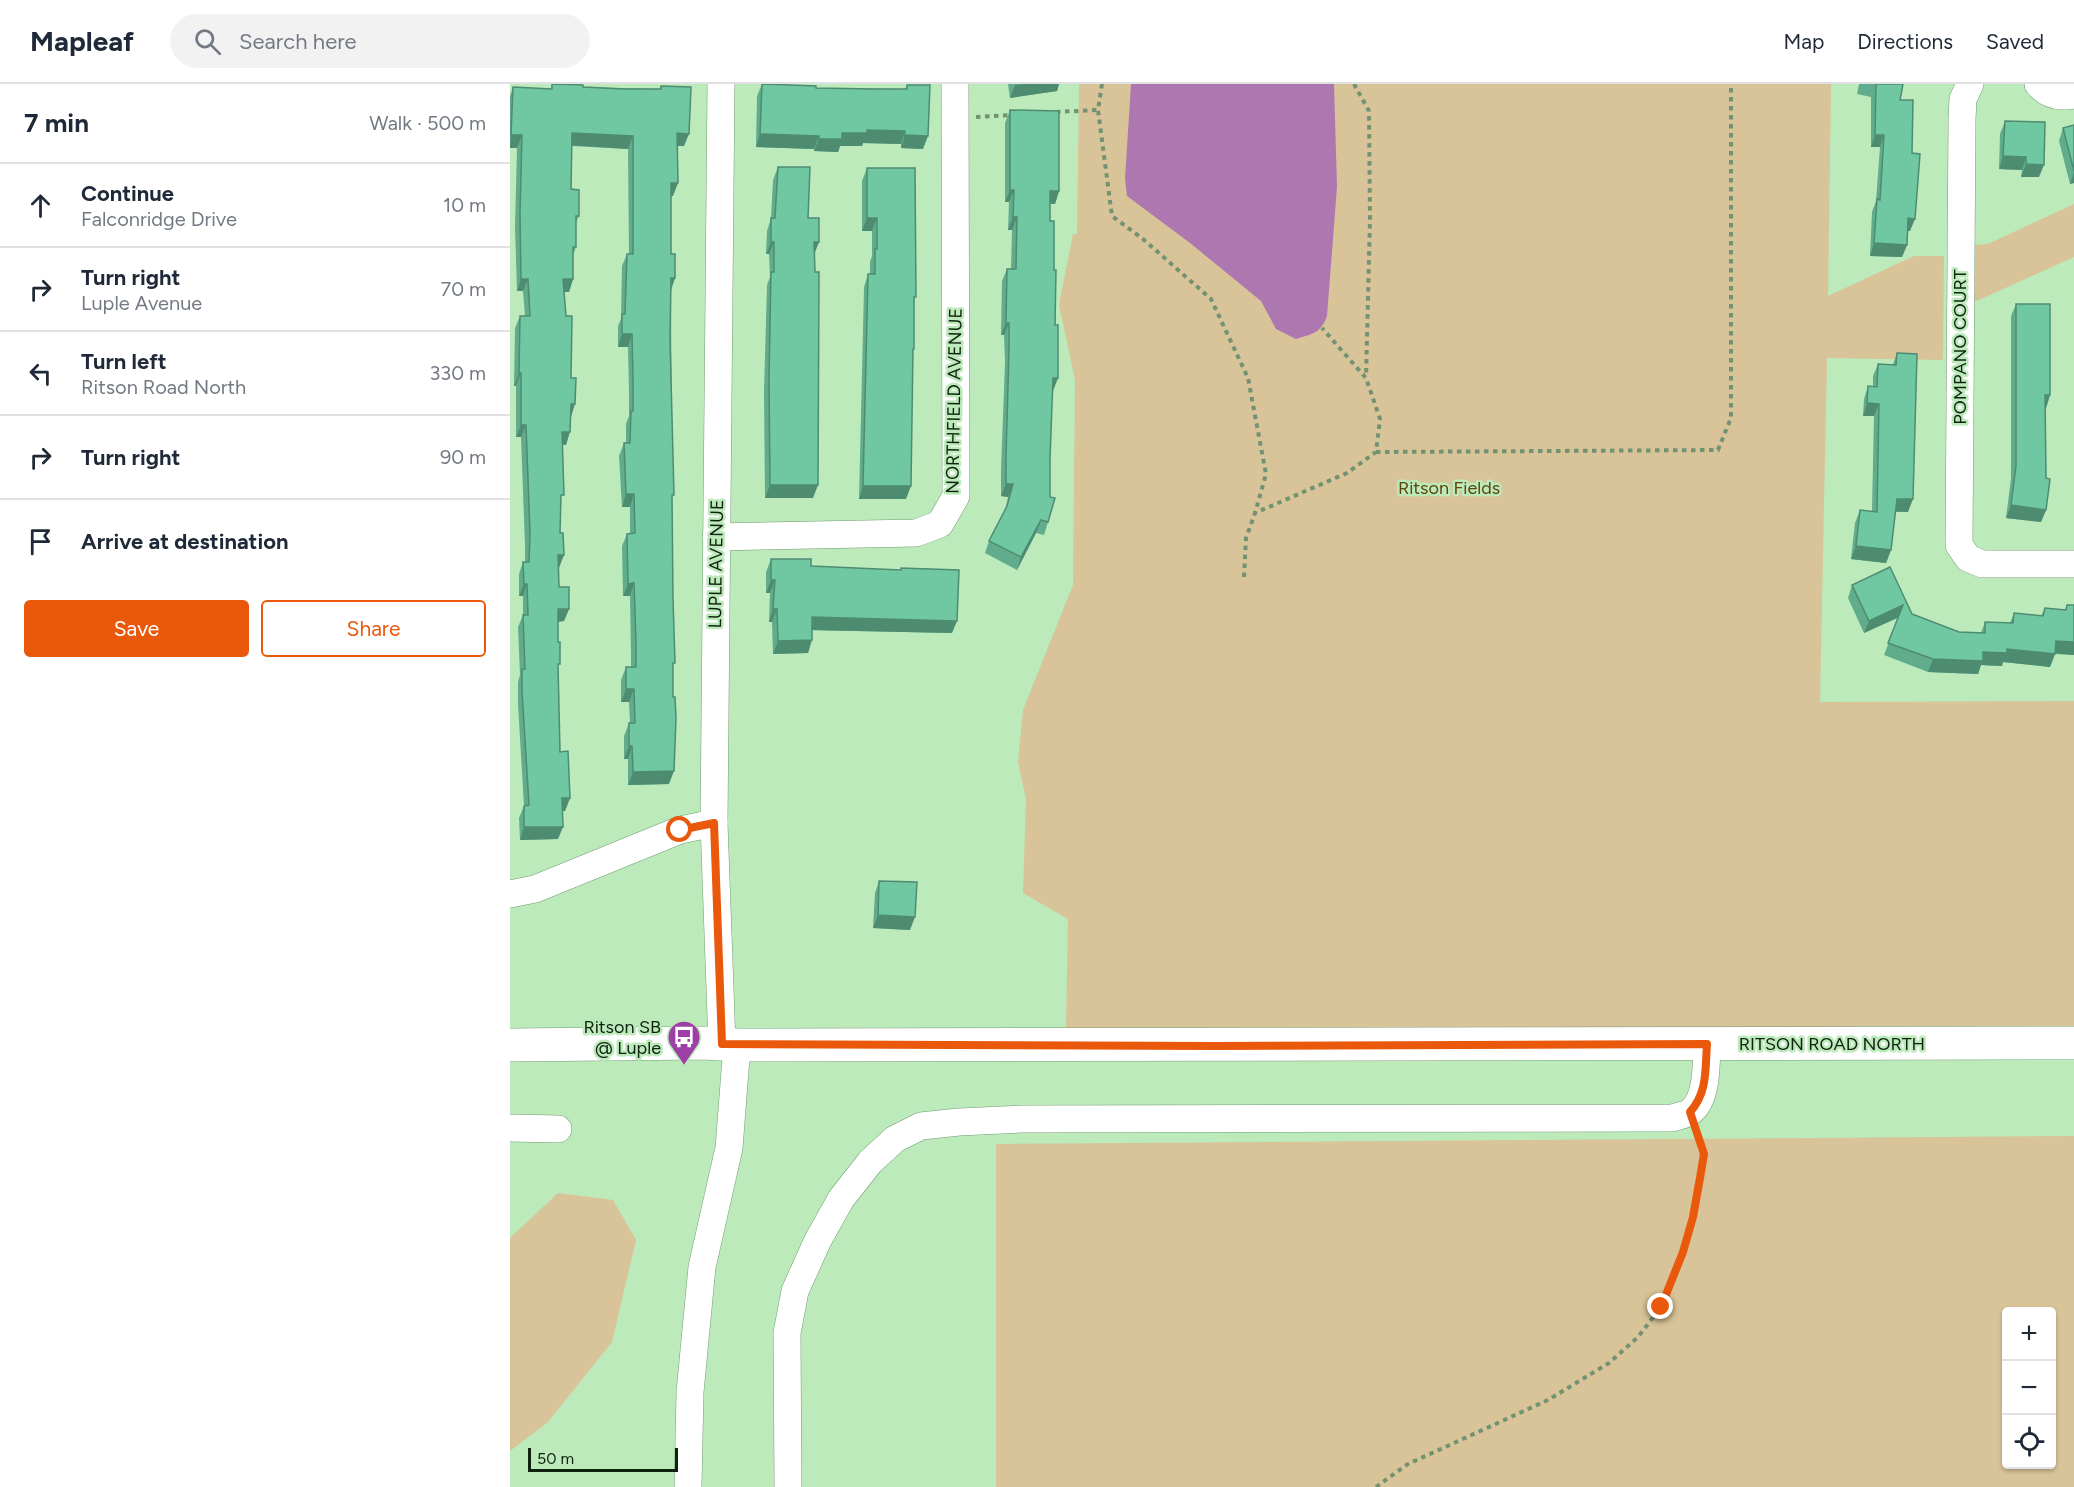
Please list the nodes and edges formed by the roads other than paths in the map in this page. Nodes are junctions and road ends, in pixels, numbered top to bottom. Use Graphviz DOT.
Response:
graph roads {
  1 [pos="721,84"];
  2 [pos="955,84"];
  3 [pos="1970,84"];
  4 [pos="2038,84"];
  5 [pos="2074,95"];
  6 [pos="716,537"];
  7 [pos="2074,564"];
  8 [pos="714,823"];
  9 [pos="510,894"];
  10 [pos="2074,1043"];
  11 [pos="730,1044"];
  12 [pos="1707,1044"];
  13 [pos="510,1045"];
  14 [pos="510,1128"];
  15 [pos="558,1129"];
  16 [pos="687,1487"];
  17 [pos="788,1487"];
  1 -- 6 [label="street, LUPLE AVENUE"];
  2 -- 6 [label="street, NORTHFIELD AVENUE"];
  3 -- 7 [label="street, POMPANO COURT"];
  4 -- 5 [label="street"];
  6 -- 8 [label="street, LUPLE AVENUE"];
  8 -- 9 [label="street"];
  8 -- 11 [label="street, LUPLE AVENUE"];
  10 -- 12 [label="main road, RITSON ROAD NORTH"];
  11 -- 12 [label="main road, RITSON ROAD NORTH"];
  11 -- 13 [label="main road, RITSON ROAD NORTH"];
  11 -- 16 [label="street, LUPLE AVENUE"];
  12 -- 17 [label="street"];
  14 -- 15 [label="street"];
}
